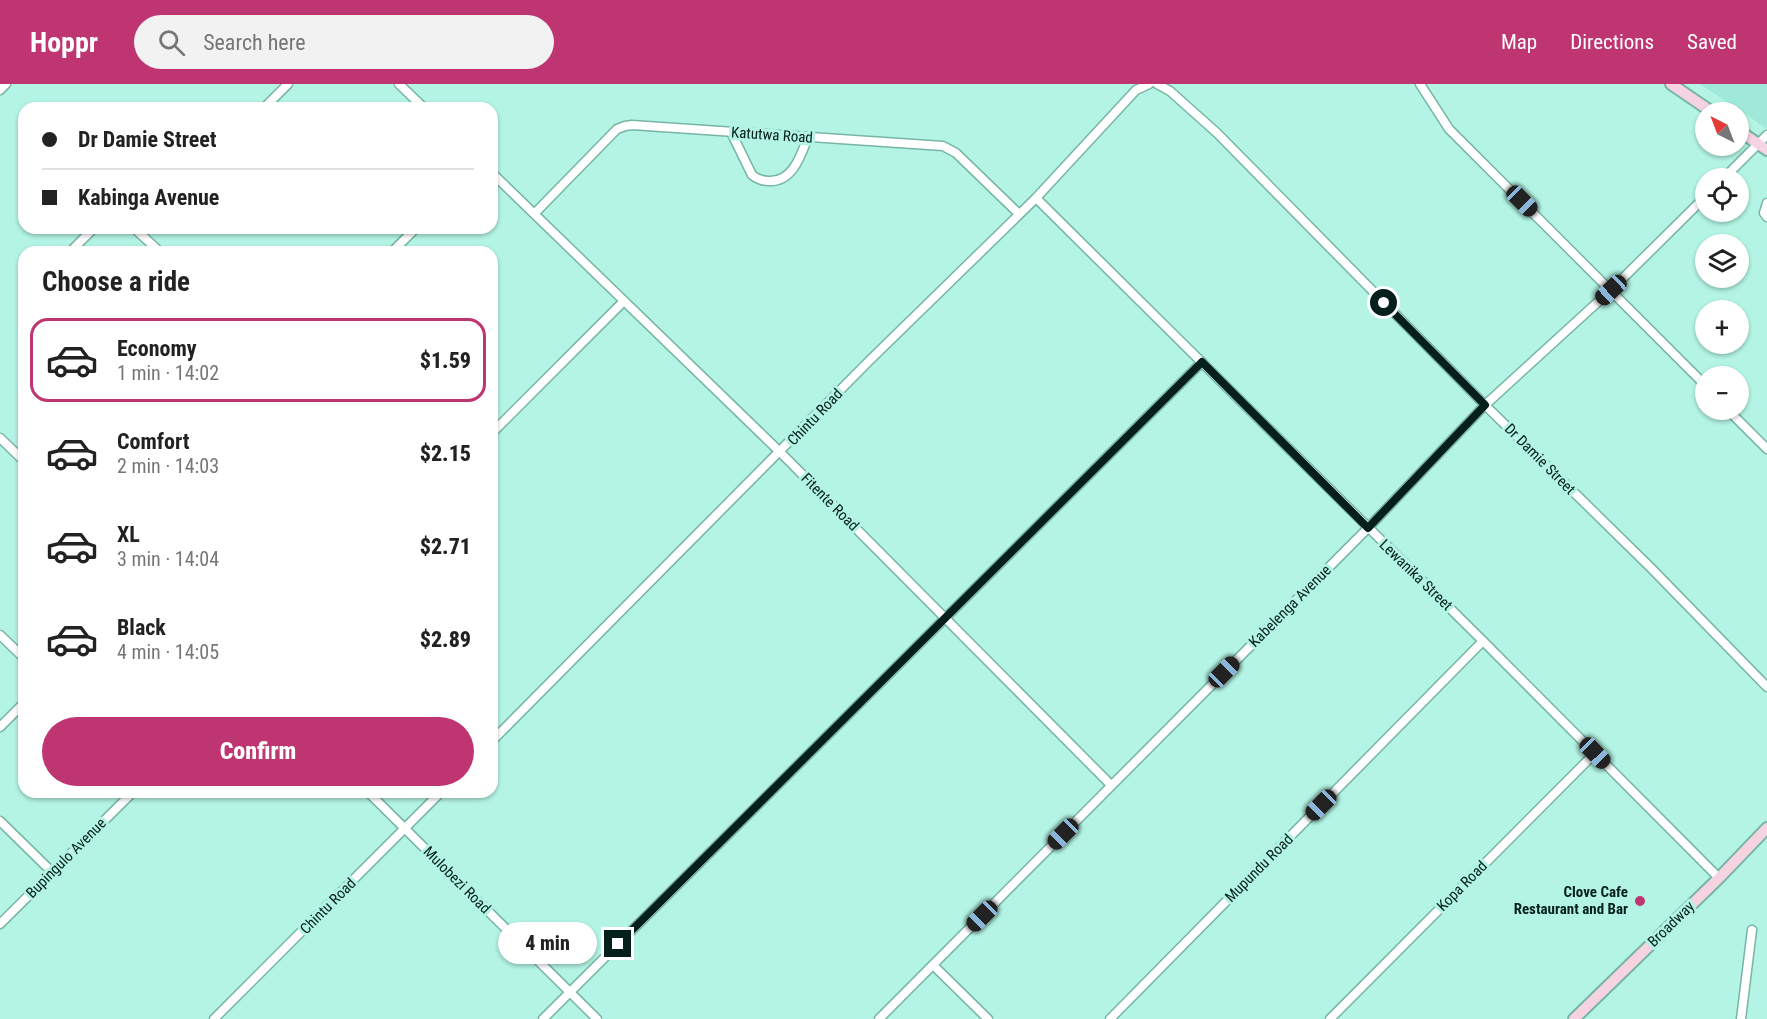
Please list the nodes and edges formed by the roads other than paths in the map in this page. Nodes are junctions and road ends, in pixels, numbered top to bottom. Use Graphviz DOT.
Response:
graph roads {
  1 [pos="6,84"];
  2 [pos="288,84"];
  3 [pos="399,84"];
  4 [pos="1149,84"];
  5 [pos="1157,84"];
  6 [pos="1420,84"];
  7 [pos="1671,84"];
  8 [pos="0,90"];
  9 [pos="270,102"];
  10 [pos="418,102"];
  11 [pos="1697,102"];
  12 [pos="731,132"];
  13 [pos="1767,135"];
  14 [pos="808,137"];
  15 [pos="1749,137"];
  16 [pos="1763,147"];
  17 [pos="1737,168"];
  18 [pos="498,179"];
  19 [pos="1036,198"];
  20 [pos="1767,203"];
  21 [pos="1695,207"];
  22 [pos="535,213"];
  23 [pos="1018,213"];
  24 [pos="1767,217"];
  25 [pos="88,234"];
  26 [pos="143,234"];
  27 [pos="410,234"];
  28 [pos="76,246"];
  29 [pos="154,246"];
  30 [pos="398,246"];
  31 [pos="1611,290"];
  32 [pos="624,301"];
  33 [pos="1202,362"];
  34 [pos="1695,375"];
  35 [pos="1485,405"];
  36 [pos="1738,420"];
  37 [pos="498,427"];
  38 [pos="0,438"];
  39 [pos="1767,449"];
  40 [pos="780,452"];
  41 [pos="18,455"];
  42 [pos="1368,528"];
  43 [pos="946,617"];
  44 [pos="0,635"];
  45 [pos="1484,641"];
  46 [pos="18,652"];
  47 [pos="1767,687"];
  48 [pos="18,709"];
  49 [pos="0,728"];
  50 [pos="498,735"];
  51 [pos="1595,753"];
  52 [pos="1111,785"];
  53 [pos="127,798"];
  54 [pos="374,798"];
  55 [pos="435,798"];
  56 [pos="0,821"];
  57 [pos="405,828"];
  58 [pos="1767,828"];
  59 [pos="52,872"];
  60 [pos="1719,878"];
  61 [pos="0,924"];
  62 [pos="1752,930"];
  63 [pos="933,965"];
  64 [pos="570,992"];
  65 [pos="214,1019"];
  66 [pos="543,1019"];
  67 [pos="597,1019"];
  68 [pos="879,1019"];
  69 [pos="988,1019"];
  70 [pos="1110,1019"];
  71 [pos="1330,1019"];
  72 [pos="1574,1019"];
  73 [pos="1741,1019"];
  1 -- 8 [label="street"];
  2 -- 9 [label="street"];
  3 -- 10 [label="street"];
  4 -- 19 [label="street, Chintu Road"];
  5 -- 35 [label="street, Dr Damie Street"];
  6 -- 31 [label="street"];
  7 -- 11 [label="main road"];
  12 -- 14 [label="street, Katutwa Road"];
  12 -- 14 [label="street"];
  12 -- 22 [label="street, Katutwa Road"];
  13 -- 16 [label="street"];
  14 -- 23 [label="street, Katutwa Road"];
  15 -- 16 [label="main road"];
  16 -- 17 [label="street"];
  18 -- 22 [label="street, Fitente Road"];
  19 -- 23 [label="street, Chintu Road"];
  19 -- 33 [label="street, Lewanika Street"];
  20 -- 24 [label="street"];
  21 -- 31 [label="street, Kabelenga Avenue"];
  22 -- 32 [label="street, Fitente Road"];
  23 -- 40 [label="street, Chintu Road"];
  25 -- 28 [label="street"];
  26 -- 29 [label="street"];
  27 -- 30 [label="street"];
  31 -- 34 [label="street"];
  31 -- 35 [label="street, Kabelenga Avenue"];
  32 -- 37 [label="street"];
  32 -- 40 [label="street, Fitente Road"];
  33 -- 42 [label="street, Lewanika Street"];
  33 -- 43 [label="street"];
  35 -- 42 [label="street, Kabelenga Avenue"];
  35 -- 47 [label="street, Dr Damie Street"];
  36 -- 39 [label="street"];
  38 -- 41 [label="street"];
  40 -- 43 [label="street, Fitente Road"];
  40 -- 50 [label="street, Chintu Road"];
  42 -- 45 [label="street, Lewanika Street"];
  42 -- 52 [label="street, Kabelenga Avenue"];
  43 -- 52 [label="street, Fitente Road"];
  43 -- 64 [label="street"];
  44 -- 46 [label="street"];
  45 -- 51 [label="street, Lewanika Street"];
  45 -- 70 [label="street, Mupundu Road"];
  48 -- 49 [label="street"];
  51 -- 60 [label="street, Lewanika Street"];
  51 -- 71 [label="street, Kopa Road"];
  52 -- 63 [label="street, Kabelenga Avenue"];
  53 -- 59 [label="street, Bupingulo Avenue"];
  54 -- 57 [label="street, Mulobezi Road"];
  55 -- 57 [label="street, Chintu Road"];
  56 -- 59 [label="street"];
  57 -- 64 [label="street, Mulobezi Road"];
  57 -- 65 [label="street, Chintu Road"];
  58 -- 60 [label="main road, Broadway"];
  59 -- 61 [label="street, Bupingulo Avenue"];
  60 -- 72 [label="main road, Broadway"];
  62 -- 73 [label="street"];
  63 -- 68 [label="street, Kabelenga Avenue"];
  63 -- 69 [label="street"];
  64 -- 66 [label="street"];
  64 -- 67 [label="street, Mulobezi Road"];
}
